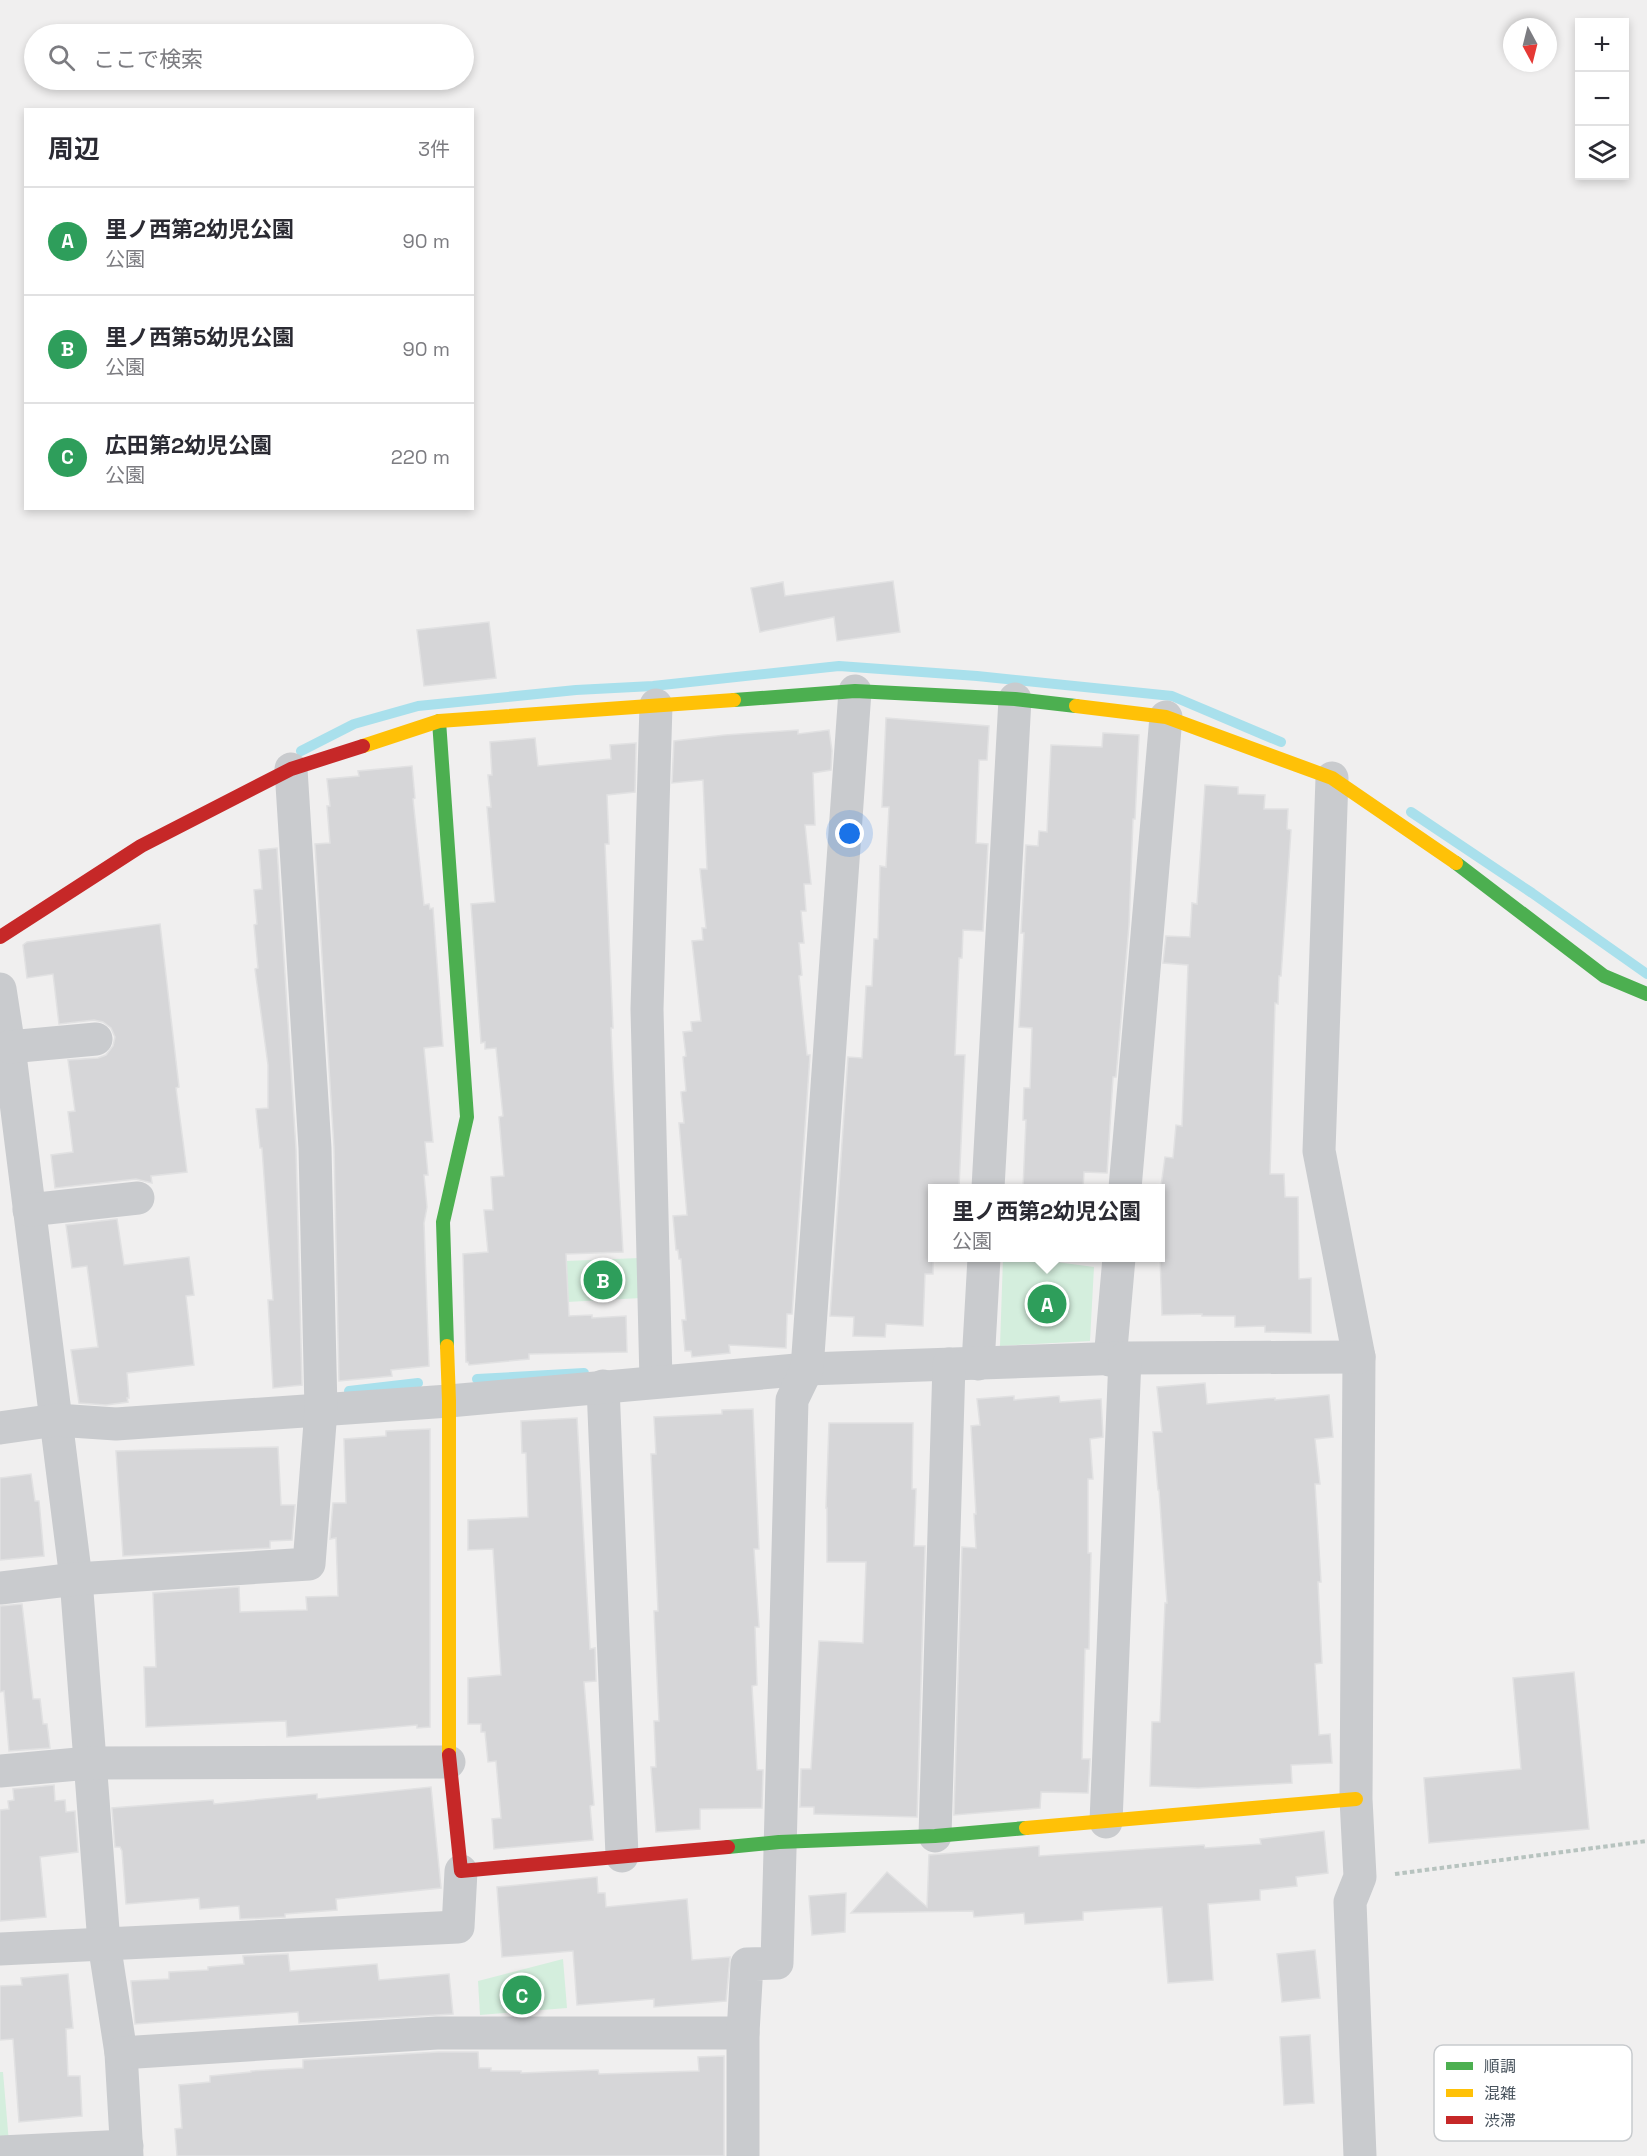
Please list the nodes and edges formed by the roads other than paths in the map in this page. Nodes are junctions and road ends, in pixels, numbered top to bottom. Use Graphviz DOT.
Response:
graph roads {
  1 [pos="855,692"];
  2 [pos="1015,699"];
  3 [pos="656,705"];
  4 [pos="1166,717"];
  5 [pos="439,721"];
  6 [pos="291,770"];
  7 [pos="1332,778"];
  8 [pos="0,937"];
  9 [pos="0,989"];
  10 [pos="1647,994"];
  11 [pos="96,1039"];
  12 [pos="9,1047"];
  13 [pos="988,1184"];
  14 [pos="1125,1184"];
  15 [pos="138,1198"];
  16 [pos="29,1210"];
  17 [pos="983,1262"];
  18 [pos="1119,1262"];
  19 [pos="1359,1358"];
  20 [pos="1117,1359"];
  21 [pos="963,1364"];
  22 [pos="807,1369"];
  23 [pos="656,1381"];
  24 [pos="603,1386"];
  25 [pos="449,1401"];
  26 [pos="321,1410"];
  27 [pos="56,1420"];
  28 [pos="0,1428"];
  29 [pos="76,1579"];
  30 [pos="0,1588"];
  31 [pos="449,1762"];
  32 [pos="89,1763"];
  33 [pos="0,1771"];
  34 [pos="1356,1799"];
  35 [pos="1106,1822"];
  36 [pos="935,1836"];
  37 [pos="779,1842"];
  38 [pos="622,1856"];
  39 [pos="461,1872"];
  40 [pos="104,1943"];
  41 [pos="0,1949"];
  42 [pos="743,2033"];
  43 [pos="121,2053"];
  44 [pos="127,2151"];
  45 [pos="0,2152"];
  46 [pos="743,2156"];
  47 [pos="1360,2156"];
  1 -- 2 [label="street"];
  1 -- 3 [label="street"];
  1 -- 22 [label="street"];
  2 -- 4 [label="street"];
  2 -- 13 [label="street"];
  3 -- 5 [label="street"];
  3 -- 23 [label="street"];
  4 -- 7 [label="street"];
  4 -- 14 [label="street"];
  5 -- 6 [label="street"];
  5 -- 25 [label="street"];
  6 -- 8 [label="street"];
  6 -- 26 [label="street"];
  7 -- 10 [label="street"];
  7 -- 19 [label="street"];
  9 -- 12 [label="street"];
  11 -- 12 [label="street"];
  12 -- 16 [label="street"];
  15 -- 16 [label="street"];
  16 -- 27 [label="street"];
  17 -- 21 [label="street"];
  18 -- 20 [label="street"];
  19 -- 20 [label="street"];
  19 -- 34 [label="street"];
  20 -- 21 [label="street"];
  20 -- 35 [label="street"];
  21 -- 22 [label="street"];
  21 -- 36 [label="street"];
  22 -- 23 [label="street"];
  22 -- 37 [label="street"];
  23 -- 24 [label="street"];
  24 -- 25 [label="street"];
  24 -- 38 [label="street"];
  25 -- 26 [label="street"];
  25 -- 31 [label="street"];
  26 -- 27 [label="street"];
  26 -- 29 [label="street"];
  27 -- 28 [label="street"];
  27 -- 29 [label="street"];
  29 -- 30 [label="street"];
  29 -- 32 [label="street"];
  31 -- 32 [label="street"];
  31 -- 39 [label="street"];
  32 -- 33 [label="street"];
  32 -- 40 [label="street"];
  34 -- 35 [label="street"];
  34 -- 47 [label="street"];
  35 -- 36 [label="street"];
  36 -- 37 [label="street"];
  37 -- 38 [label="street"];
  37 -- 42 [label="street"];
  38 -- 39 [label="street"];
  39 -- 40 [label="street"];
  40 -- 41 [label="street"];
  40 -- 43 [label="street"];
  42 -- 43 [label="street"];
  42 -- 46 [label="street"];
  43 -- 44 [label="street"];
  44 -- 45 [label="street"];
}
